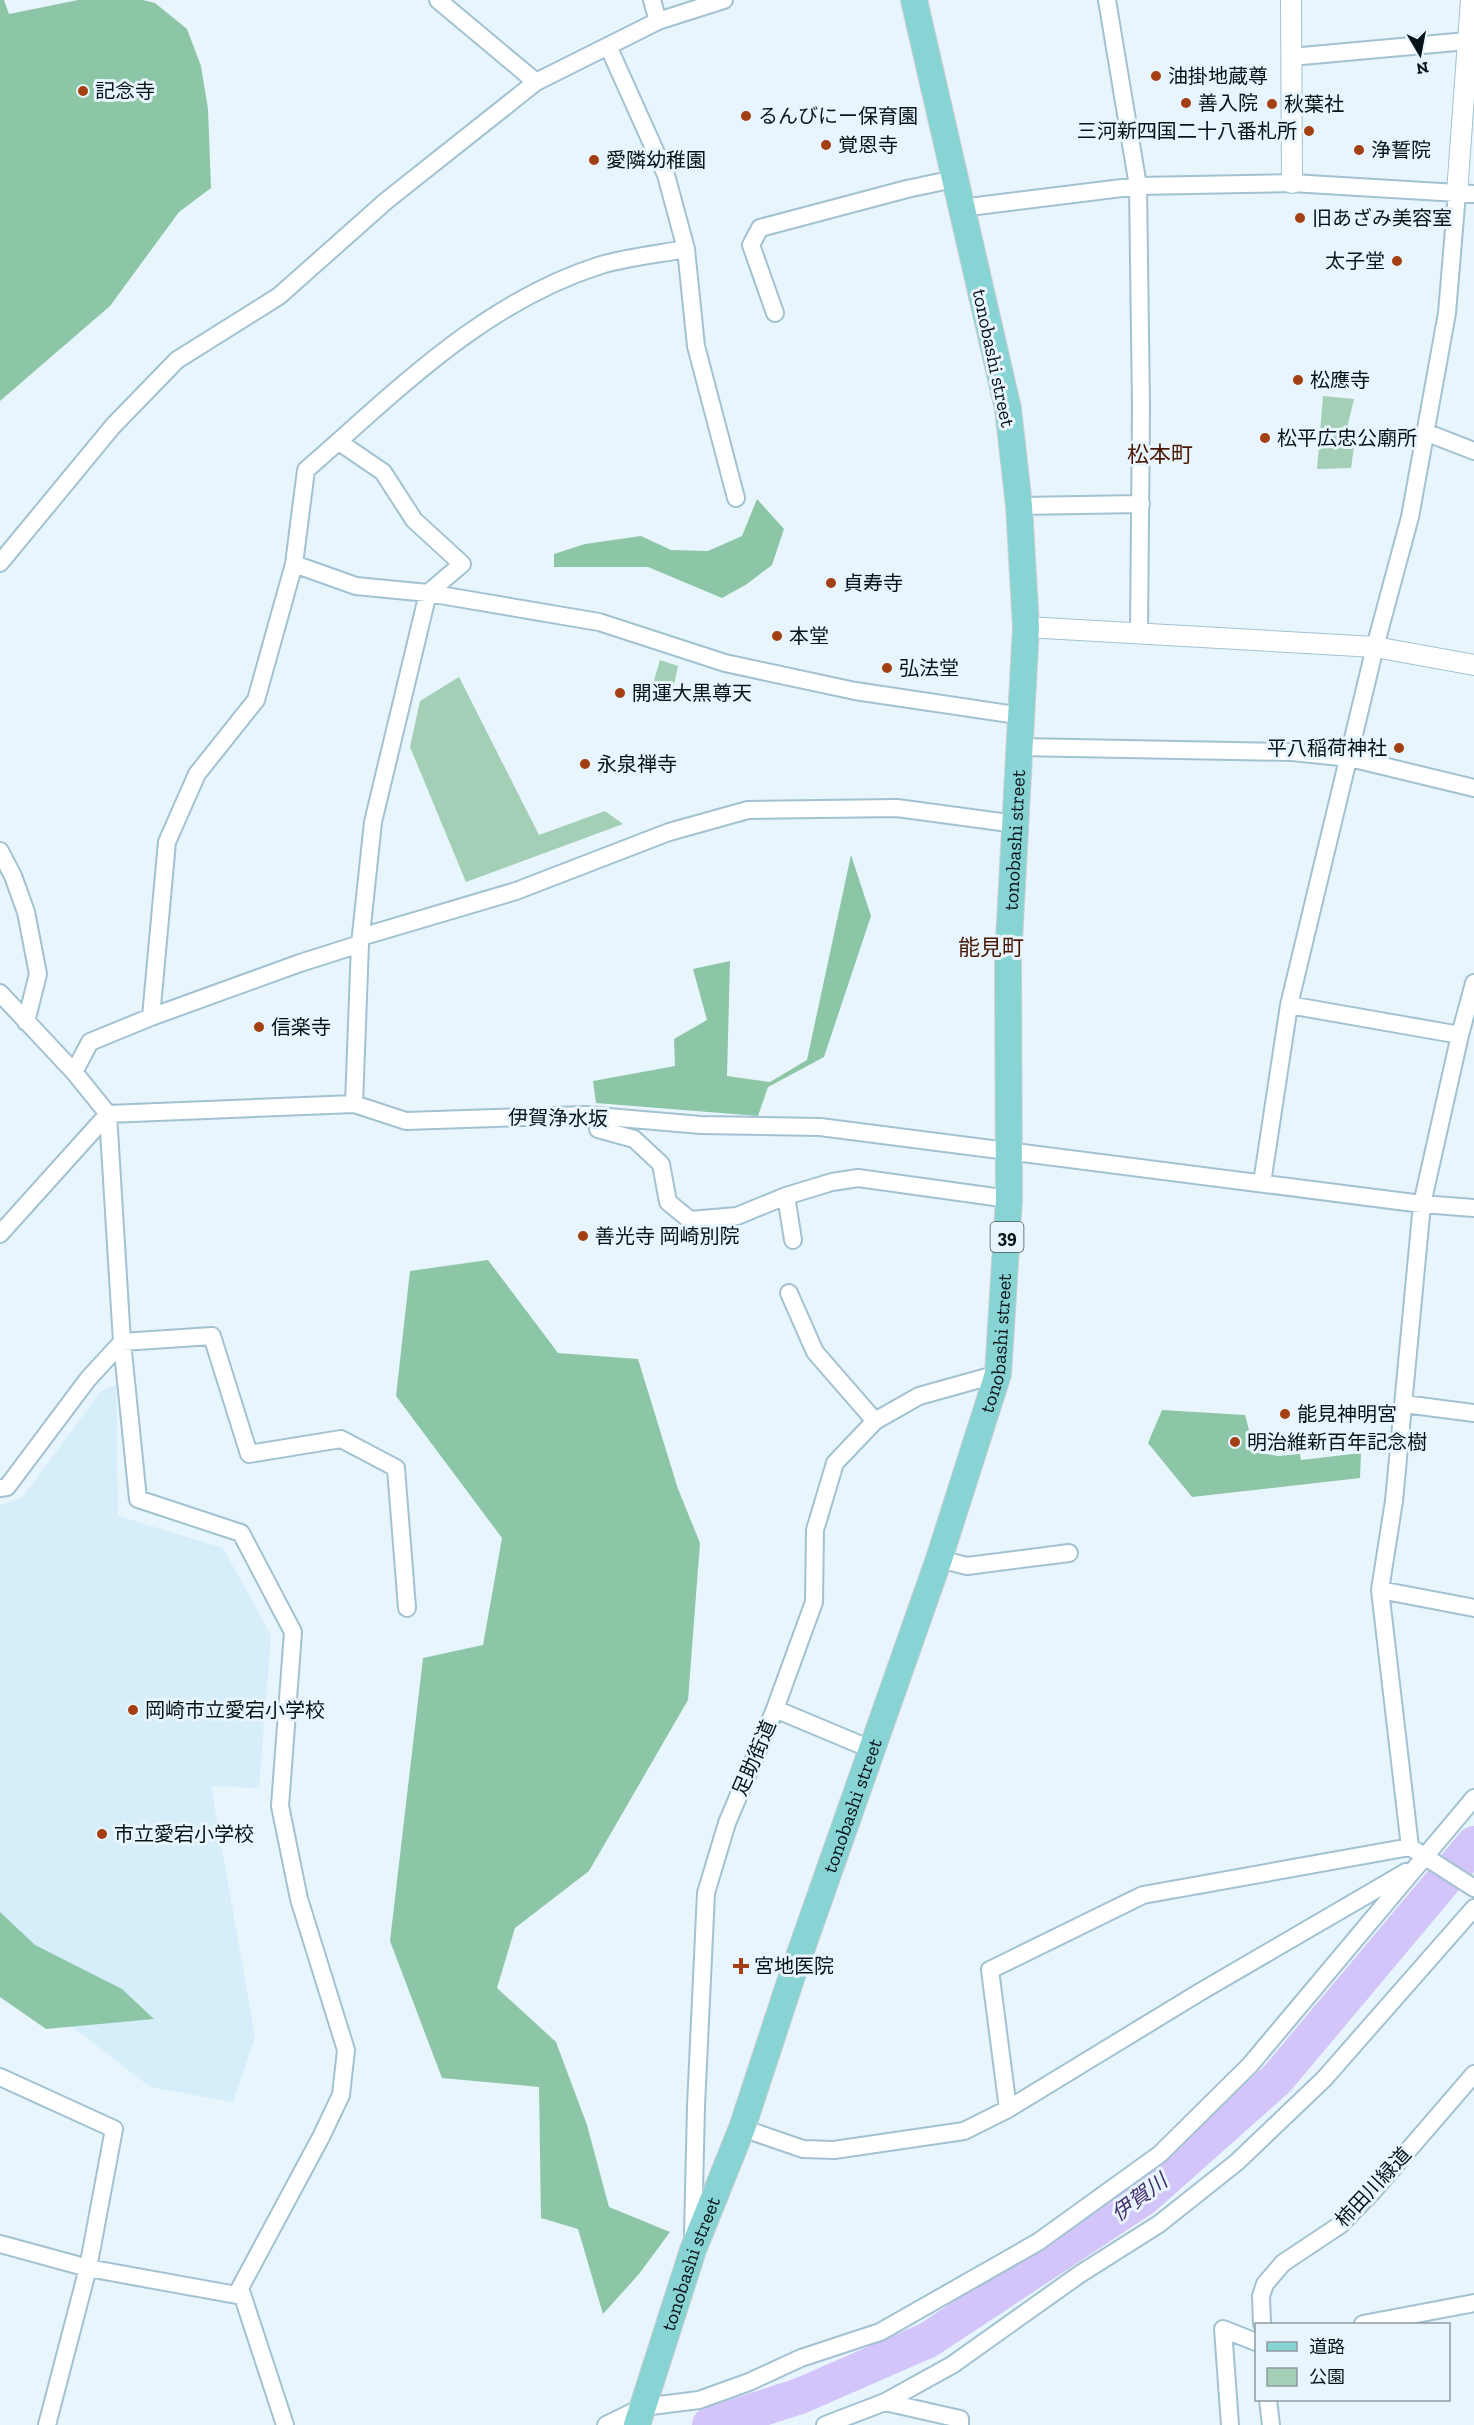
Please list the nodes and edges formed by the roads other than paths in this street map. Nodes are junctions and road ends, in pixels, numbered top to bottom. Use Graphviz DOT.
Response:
graph roads {
  1 [pos="438,0"];
  2 [pos="652,0"];
  3 [pos="724,0"];
  4 [pos="914,0"];
  5 [pos="1107,0"];
  6 [pos="1291,0"];
  7 [pos="1471,0"];
  8 [pos="658,21"];
  9 [pos="1467,41"];
  10 [pos="608,46"];
  11 [pos="1291,57"];
  12 [pos="536,82"];
  13 [pos="954,178"];
  14 [pos="1292,183"];
  15 [pos="1138,186"];
  16 [pos="1465,194"];
  17 [pos="961,208"];
  18 [pos="686,249"];
  19 [pos="776,313"];
  20 [pos="1425,432"];
  21 [pos="339,442"];
  22 [pos="1474,451"];
  23 [pos="736,498"];
  24 [pos="1140,504"];
  25 [pos="1019,506"];
  26 [pos="0,562"];
  27 [pos="294,564"];
  28 [pos="428,593"];
  29 [pos="1026,627"];
  30 [pos="1139,633"];
  31 [pos="1375,647"];
  32 [pos="1474,665"];
  33 [pos="1023,716"];
  34 [pos="1019,747"];
  35 [pos="1350,758"];
  36 [pos="1474,788"];
  37 [pos="1016,824"];
  38 [pos="0,851"];
  39 [pos="361,941"];
  40 [pos="1474,983"];
  41 [pos="0,993"];
  42 [pos="1289,1005"];
  43 [pos="150,1017"];
  44 [pos="26,1022"];
  45 [pos="1460,1035"];
  46 [pos="74,1072"];
  47 [pos="354,1104"];
  48 [pos="108,1114"];
  49 [pos="598,1129"];
  50 [pos="1010,1151"];
  51 [pos="1262,1183"];
  52 [pos="786,1196"];
  53 [pos="1009,1199"];
  54 [pos="1422,1204"];
  55 [pos="1474,1208"];
  56 [pos="0,1234"];
  57 [pos="793,1240"];
  58 [pos="789,1293"];
  59 [pos="122,1342"];
  60 [pos="998,1374"];
  61 [pos="1404,1404"];
  62 [pos="1474,1413"];
  63 [pos="875,1421"];
  64 [pos="0,1488"];
  65 [pos="1069,1553"];
  66 [pos="939,1559"];
  67 [pos="1380,1590"];
  68 [pos="407,1608"];
  69 [pos="1474,1608"];
  70 [pos="776,1709"];
  71 [pos="873,1750"];
  72 [pos="1474,1798"];
  73 [pos="1410,1846"];
  74 [pos="1422,1861"];
  75 [pos="1474,1888"];
  76 [pos="1474,1908"];
  77 [pos="1474,2074"];
  78 [pos="0,2077"];
  79 [pos="1008,2109"];
  80 [pos="742,2128"];
  81 [pos="0,2244"];
  82 [pos="693,2250"];
  83 [pos="88,2268"];
  84 [pos="242,2296"];
  85 [pos="1474,2303"];
  86 [pos="1262,2323"];
  87 [pos="1373,2323"];
  88 [pos="1255,2341"];
  89 [pos="1268,2401"];
  90 [pos="885,2402"];
  91 [pos="640,2416"];
  92 [pos="47,2425"];
  93 [pos="285,2425"];
  94 [pos="606,2425"];
  95 [pos="825,2425"];
  96 [pos="960,2425"];
  97 [pos="1230,2425"];
  98 [pos="1271,2425"];
  1 -- 12 [label="street"];
  2 -- 8 [label="street"];
  3 -- 8 [label="street"];
  4 -- 13 [label="main road, tonobashi street / 39"];
  5 -- 15 [label="street"];
  6 -- 11 [label="street"];
  7 -- 9 [label="street"];
  8 -- 10 [label="street"];
  9 -- 11 [label="street"];
  9 -- 16 [label="street"];
  10 -- 12 [label="street"];
  10 -- 18 [label="street"];
  11 -- 14 [label="street"];
  12 -- 26 [label="street"];
  13 -- 17 [label="main road, tonobashi street / 39"];
  13 -- 19 [label="street"];
  14 -- 15 [label="street"];
  14 -- 16 [label="street"];
  15 -- 17 [label="street"];
  15 -- 24 [label="street"];
  16 -- 20 [label="street"];
  17 -- 25 [label="main road, tonobashi street / 39"];
  18 -- 21 [label="street"];
  18 -- 23 [label="street"];
  20 -- 22 [label="street"];
  20 -- 31 [label="street"];
  21 -- 27 [label="street"];
  21 -- 28 [label="street"];
  24 -- 25 [label="street"];
  24 -- 30 [label="street"];
  25 -- 29 [label="main road, tonobashi street / 39"];
  27 -- 28 [label="street"];
  27 -- 43 [label="street"];
  28 -- 33 [label="street"];
  28 -- 39 [label="street"];
  29 -- 30 [label="street"];
  29 -- 33 [label="main road, tonobashi street / 39"];
  30 -- 31 [label="street"];
  31 -- 32 [label="street"];
  31 -- 35 [label="street"];
  33 -- 34 [label="main road, tonobashi street / 39"];
  34 -- 35 [label="street"];
  34 -- 37 [label="main road, tonobashi street / 39"];
  35 -- 36 [label="street"];
  35 -- 42 [label="street"];
  37 -- 39 [label="street"];
  37 -- 50 [label="main road, tonobashi street / 39"];
  38 -- 44 [label="street"];
  39 -- 43 [label="street"];
  39 -- 47 [label="street"];
  40 -- 45 [label="street"];
  41 -- 44 [label="street"];
  42 -- 45 [label="street"];
  42 -- 51 [label="street"];
  43 -- 46 [label="street"];
  44 -- 46 [label="street"];
  45 -- 54 [label="street"];
  46 -- 48 [label="street"];
  47 -- 48 [label="street, 伊賀浄水坂"];
  47 -- 50 [label="street, 伊賀浄水坂"];
  48 -- 56 [label="street"];
  48 -- 59 [label="street"];
  49 -- 52 [label="street"];
  50 -- 51 [label="street, 伊賀浄水坂"];
  50 -- 53 [label="main road, tonobashi street / 39"];
  51 -- 54 [label="street, 伊賀浄水坂"];
  52 -- 53 [label="street"];
  52 -- 57 [label="street"];
  53 -- 60 [label="main road, tonobashi street / 39"];
  54 -- 55 [label="street, 伊賀浄水坂"];
  54 -- 61 [label="street"];
  58 -- 63 [label="street"];
  59 -- 64 [label="street"];
  59 -- 68 [label="street"];
  59 -- 84 [label="street"];
  60 -- 63 [label="street, 足助街道"];
  60 -- 66 [label="main road, tonobashi street / 39"];
  61 -- 62 [label="street"];
  61 -- 67 [label="street"];
  63 -- 70 [label="street, 足助街道"];
  65 -- 66 [label="street"];
  66 -- 71 [label="main road, tonobashi street / 39"];
  67 -- 69 [label="street"];
  67 -- 73 [label="street"];
  70 -- 71 [label="street"];
  70 -- 82 [label="street, 足助街道"];
  71 -- 80 [label="main road, tonobashi street / 39"];
  72 -- 74 [label="street"];
  73 -- 74 [label="street"];
  73 -- 79 [label="street"];
  74 -- 75 [label="street"];
  74 -- 79 [label="street"];
  74 -- 91 [label="street"];
  76 -- 90 [label="street"];
  77 -- 86 [label="street, 柿田川緑道"];
  78 -- 83 [label="street"];
  79 -- 80 [label="street"];
  80 -- 82 [label="main road, tonobashi street / 39"];
  81 -- 83 [label="street"];
  82 -- 91 [label="main road, tonobashi street / 39"];
  83 -- 84 [label="street"];
  83 -- 92 [label="street"];
  84 -- 93 [label="street"];
  85 -- 87 [label="street"];
  88 -- 97 [label="street"];
  89 -- 98 [label="street"];
  90 -- 95 [label="street"];
  90 -- 96 [label="street"];
  91 -- 94 [label="street"];
}
